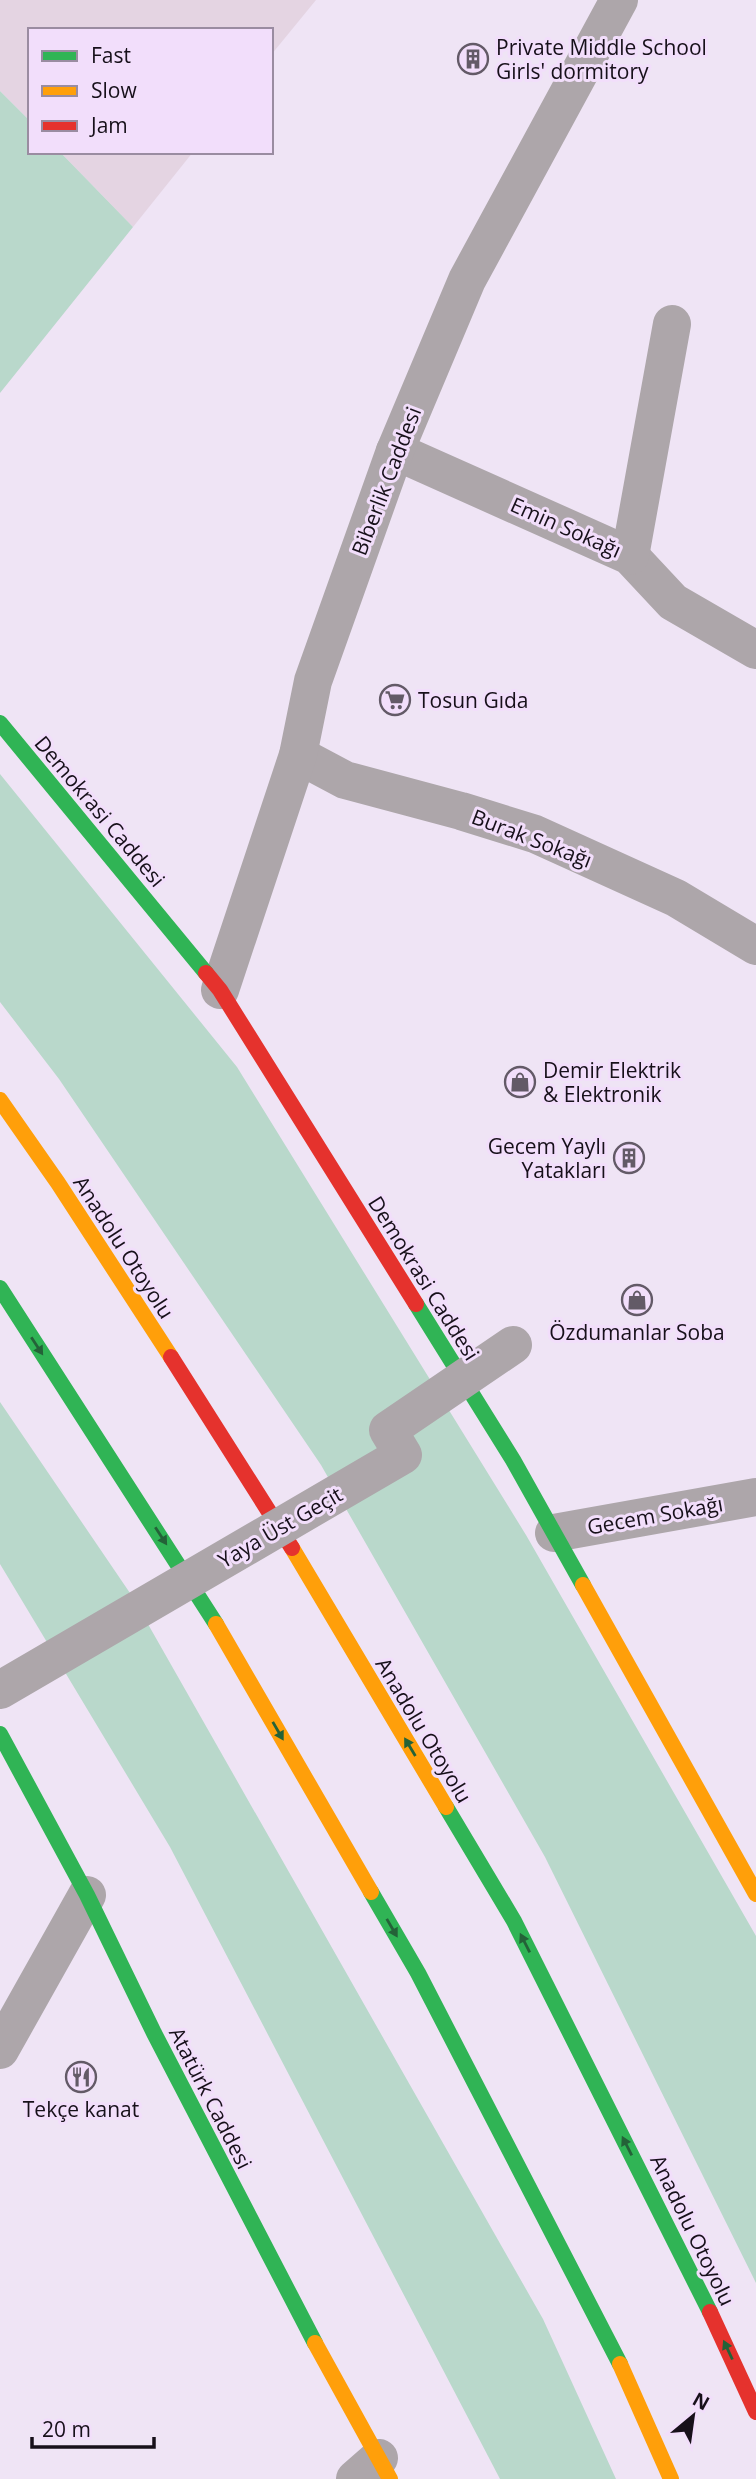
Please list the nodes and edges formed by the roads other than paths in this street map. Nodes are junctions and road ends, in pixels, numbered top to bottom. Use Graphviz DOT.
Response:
graph roads {
  1 [pos="607,5"];
  2 [pos="672,324"];
  3 [pos="395,451"];
  4 [pos="630,556"];
  5 [pos="756,650"];
  6 [pos="0,723"];
  7 [pos="298,755"];
  8 [pos="756,946"];
  9 [pos="220,990"];
  10 [pos="0,1100"];
  11 [pos="0,1288"];
  12 [pos="513,1345"];
  13 [pos="756,1497"];
  14 [pos="554,1533"];
  15 [pos="0,1690"];
  16 [pos="0,1734"];
  17 [pos="756,1894"];
  18 [pos="87,1895"];
  19 [pos="0,2050"];
  20 [pos="756,2412"];
  21 [pos="375,2472"];
  22 [pos="671,2479"];
  1 -- 3 [label="street, Biberlik Caddesi"];
  2 -- 4 [label="street"];
  3 -- 4 [label="street, Emin Sokağı"];
  3 -- 7 [label="street, Biberlik Caddesi"];
  4 -- 5 [label="street, Emin Sokağı"];
  6 -- 9 [label="main road, Demokrasi Caddesi"];
  7 -- 8 [label="street, Burak Sokağı"];
  7 -- 9 [label="street, Biberlik Caddesi"];
  9 -- 14 [label="main road, Demokrasi Caddesi"];
  20 -- 10 [label="main road, Anadolu Otoyolu, one-way"];
  11 -- 22 [label="main road, one-way"];
  12 -- 15 [label="street, Yaya Üst Geçit, bridge"];
  13 -- 14 [label="street, Gecem Sokağı"];
  14 -- 17 [label="main road, Demokrasi Caddesi"];
  16 -- 18 [label="main road, Atatürk Caddesi"];
  18 -- 19 [label="street"];
  18 -- 21 [label="main road, Atatürk Caddesi"];
}
